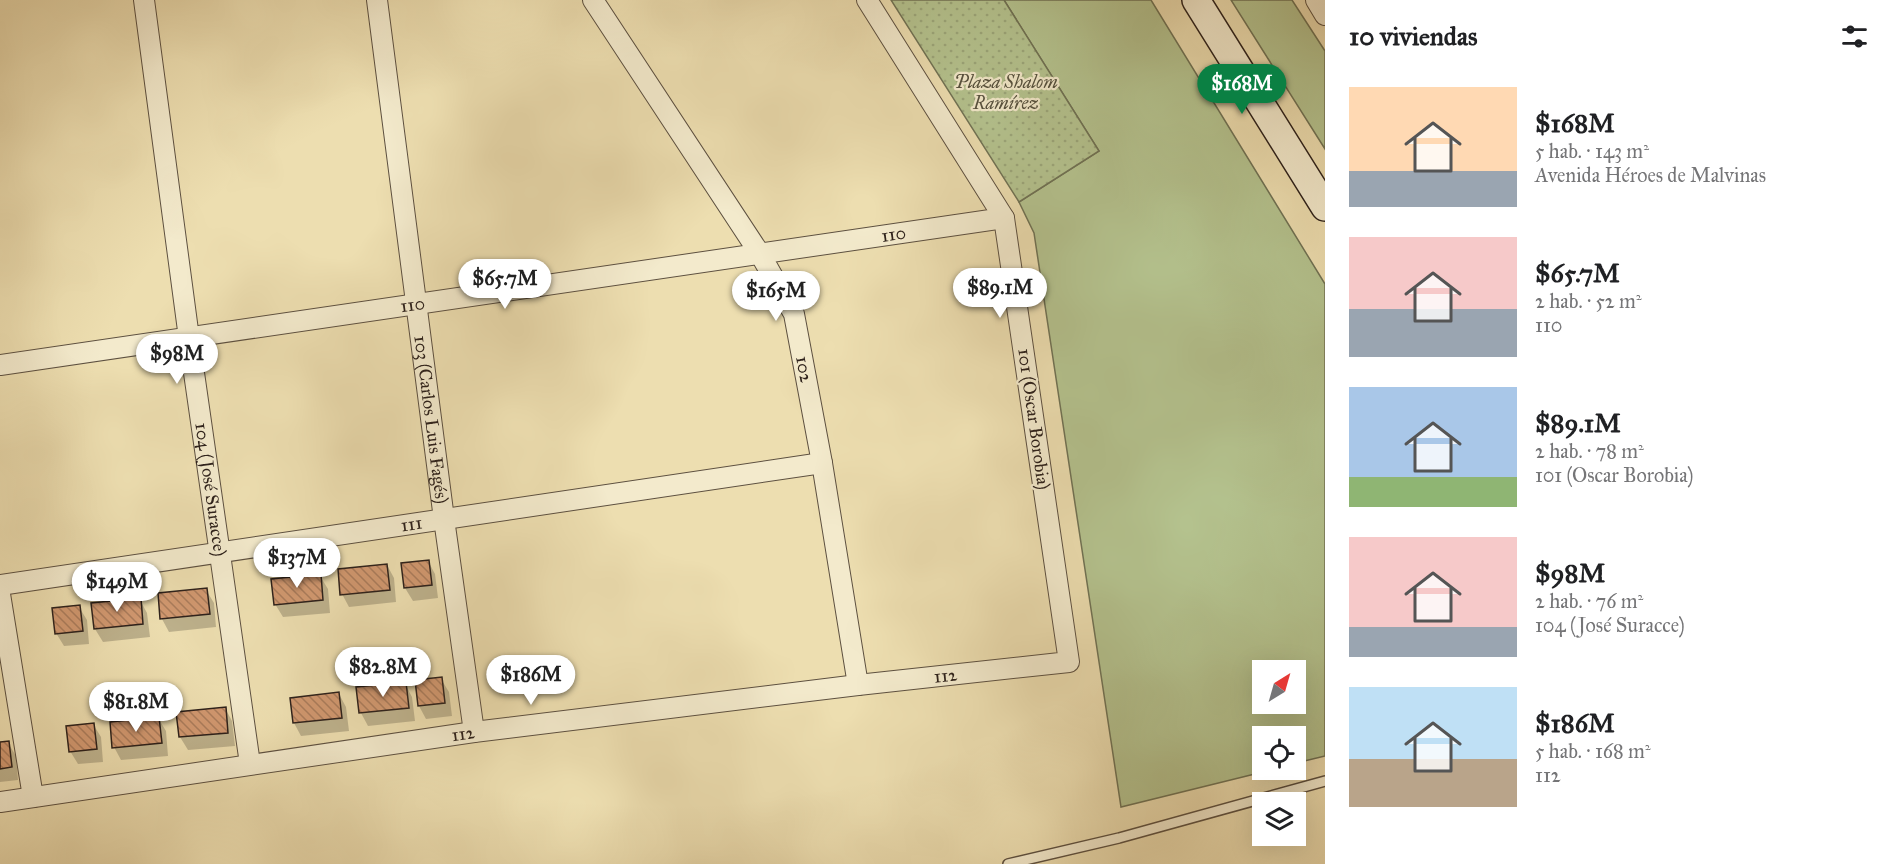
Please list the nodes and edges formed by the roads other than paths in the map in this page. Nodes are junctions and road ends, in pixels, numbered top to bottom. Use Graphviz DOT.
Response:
graph roads {
  1 [pos="144,0"];
  2 [pos="377,0"];
  3 [pos="593,0"];
  4 [pos="867,0"];
  5 [pos="1196,0"];
  6 [pos="1316,0"];
  7 [pos="1325,15"];
  8 [pos="1325,207"];
  9 [pos="1004,218"];
  10 [pos="760,254"];
  11 [pos="416,304"];
  12 [pos="189,338"];
  13 [pos="0,365"];
  14 [pos="822,463"];
  15 [pos="444,519"];
  16 [pos="219,552"];
  17 [pos="0,585"];
  18 [pos="0,594"];
  19 [pos="1069,662"];
  20 [pos="858,685"];
  21 [pos="474,732"];
  22 [pos="250,764"];
  23 [pos="1325,781"];
  24 [pos="33,797"];
  25 [pos="0,802"];
  26 [pos="1008,864"];
  1 -- 12 [label="street, 104 (José Suracce)"];
  2 -- 11 [label="street, 103 (Carlos Luis Fagés)"];
  3 -- 10 [label="street, 102"];
  4 -- 9 [label="street, 101 (Oscar Borobia)"];
  5 -- 8 [label="main road"];
  6 -- 7 [label="street"];
  9 -- 10 [label="street, 110"];
  9 -- 19 [label="street, 101 (Oscar Borobia)"];
  10 -- 11 [label="street, 110"];
  10 -- 14 [label="street, 102"];
  11 -- 12 [label="street, 110"];
  11 -- 15 [label="street, 103 (Carlos Luis Fagés)"];
  12 -- 13 [label="street, 110"];
  12 -- 16 [label="street, 104 (José Suracce)"];
  14 -- 15 [label="street, 111"];
  14 -- 20 [label="street, 102"];
  15 -- 16 [label="street, 111"];
  15 -- 21 [label="street, 103 (Carlos Luis Fagés)"];
  16 -- 17 [label="street, 111"];
  16 -- 22 [label="street, 104 (José Suracce)"];
  18 -- 24 [label="street"];
  19 -- 20 [label="street, 112"];
  20 -- 21 [label="street, 112"];
  21 -- 22 [label="street, 112"];
  22 -- 24 [label="street, 112"];
  23 -- 26 [label="lane"];
  24 -- 25 [label="street, 112"];
}
